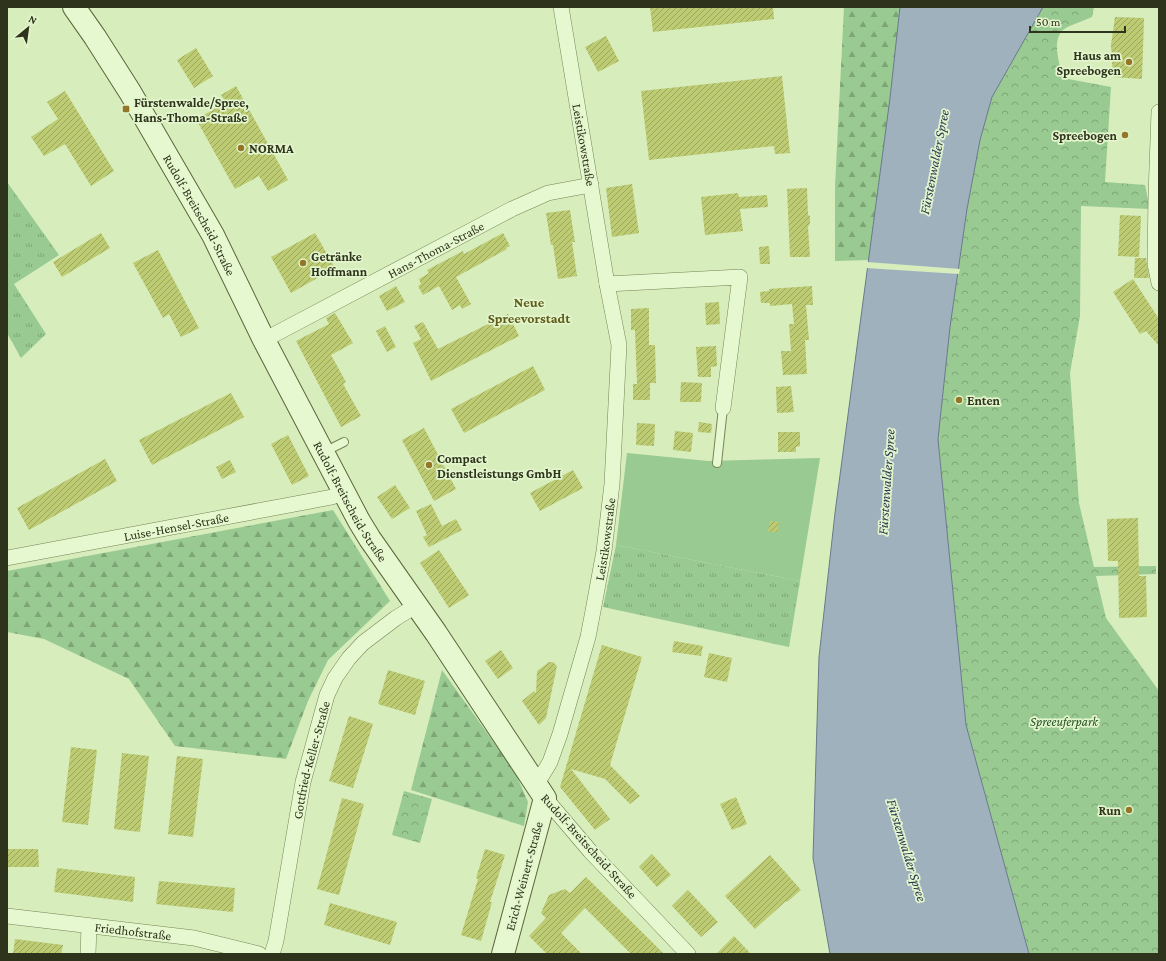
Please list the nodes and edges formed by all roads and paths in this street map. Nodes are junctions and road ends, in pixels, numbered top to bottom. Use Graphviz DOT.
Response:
graph roads {
  1 [pos="74,7"];
  2 [pos="561,7"];
  3 [pos="1159,112"];
  4 [pos="591,185"];
  5 [pos="607,284"];
  6 [pos="1159,284"];
  7 [pos="264,340"];
  8 [pos="723,408"];
  9 [pos="344,442"];
  10 [pos="323,453"];
  11 [pos="717,463"];
  12 [pos="343,492"];
  13 [pos="7,558"];
  14 [pos="417,605"];
  15 [pos="541,792"];
  16 [pos="7,916"];
  17 [pos="89,926"];
  18 [pos="88,954"];
  19 [pos="258,954"];
  20 [pos="272,954"];
  21 [pos="503,954"];
  22 [pos="688,954"];
  1 -- 7 [label="main road, Rudolf-Breitscheid-Straße"];
  2 -- 4 [label="street, Leistikowstraße"];
  3 -- 6 [label="street"];
  4 -- 5 [label="street, Leistikowstraße"];
  4 -- 7 [label="street, Hans-Thoma-Straße"];
  5 -- 8 [label="street"];
  5 -- 15 [label="street, Leistikowstraße"];
  7 -- 10 [label="main road, Rudolf-Breitscheid-Straße"];
  8 -- 11 [label="lane"];
  9 -- 10 [label="lane"];
  10 -- 12 [label="main road, Rudolf-Breitscheid-Straße"];
  12 -- 13 [label="street, Luise-Hensel-Straße"];
  12 -- 14 [label="main road, Rudolf-Breitscheid-Straße"];
  14 -- 15 [label="main road, Rudolf-Breitscheid-Straße"];
  14 -- 20 [label="street, Gottfried-Keller-Straße"];
  15 -- 21 [label="main road, Erich-Weinert-Straße"];
  15 -- 22 [label="street, Rudolf-Breitscheid-Straße"];
  16 -- 17 [label="street, Friedhofstraße"];
  17 -- 18 [label="street"];
  17 -- 19 [label="street, Friedhofstraße"];
}
